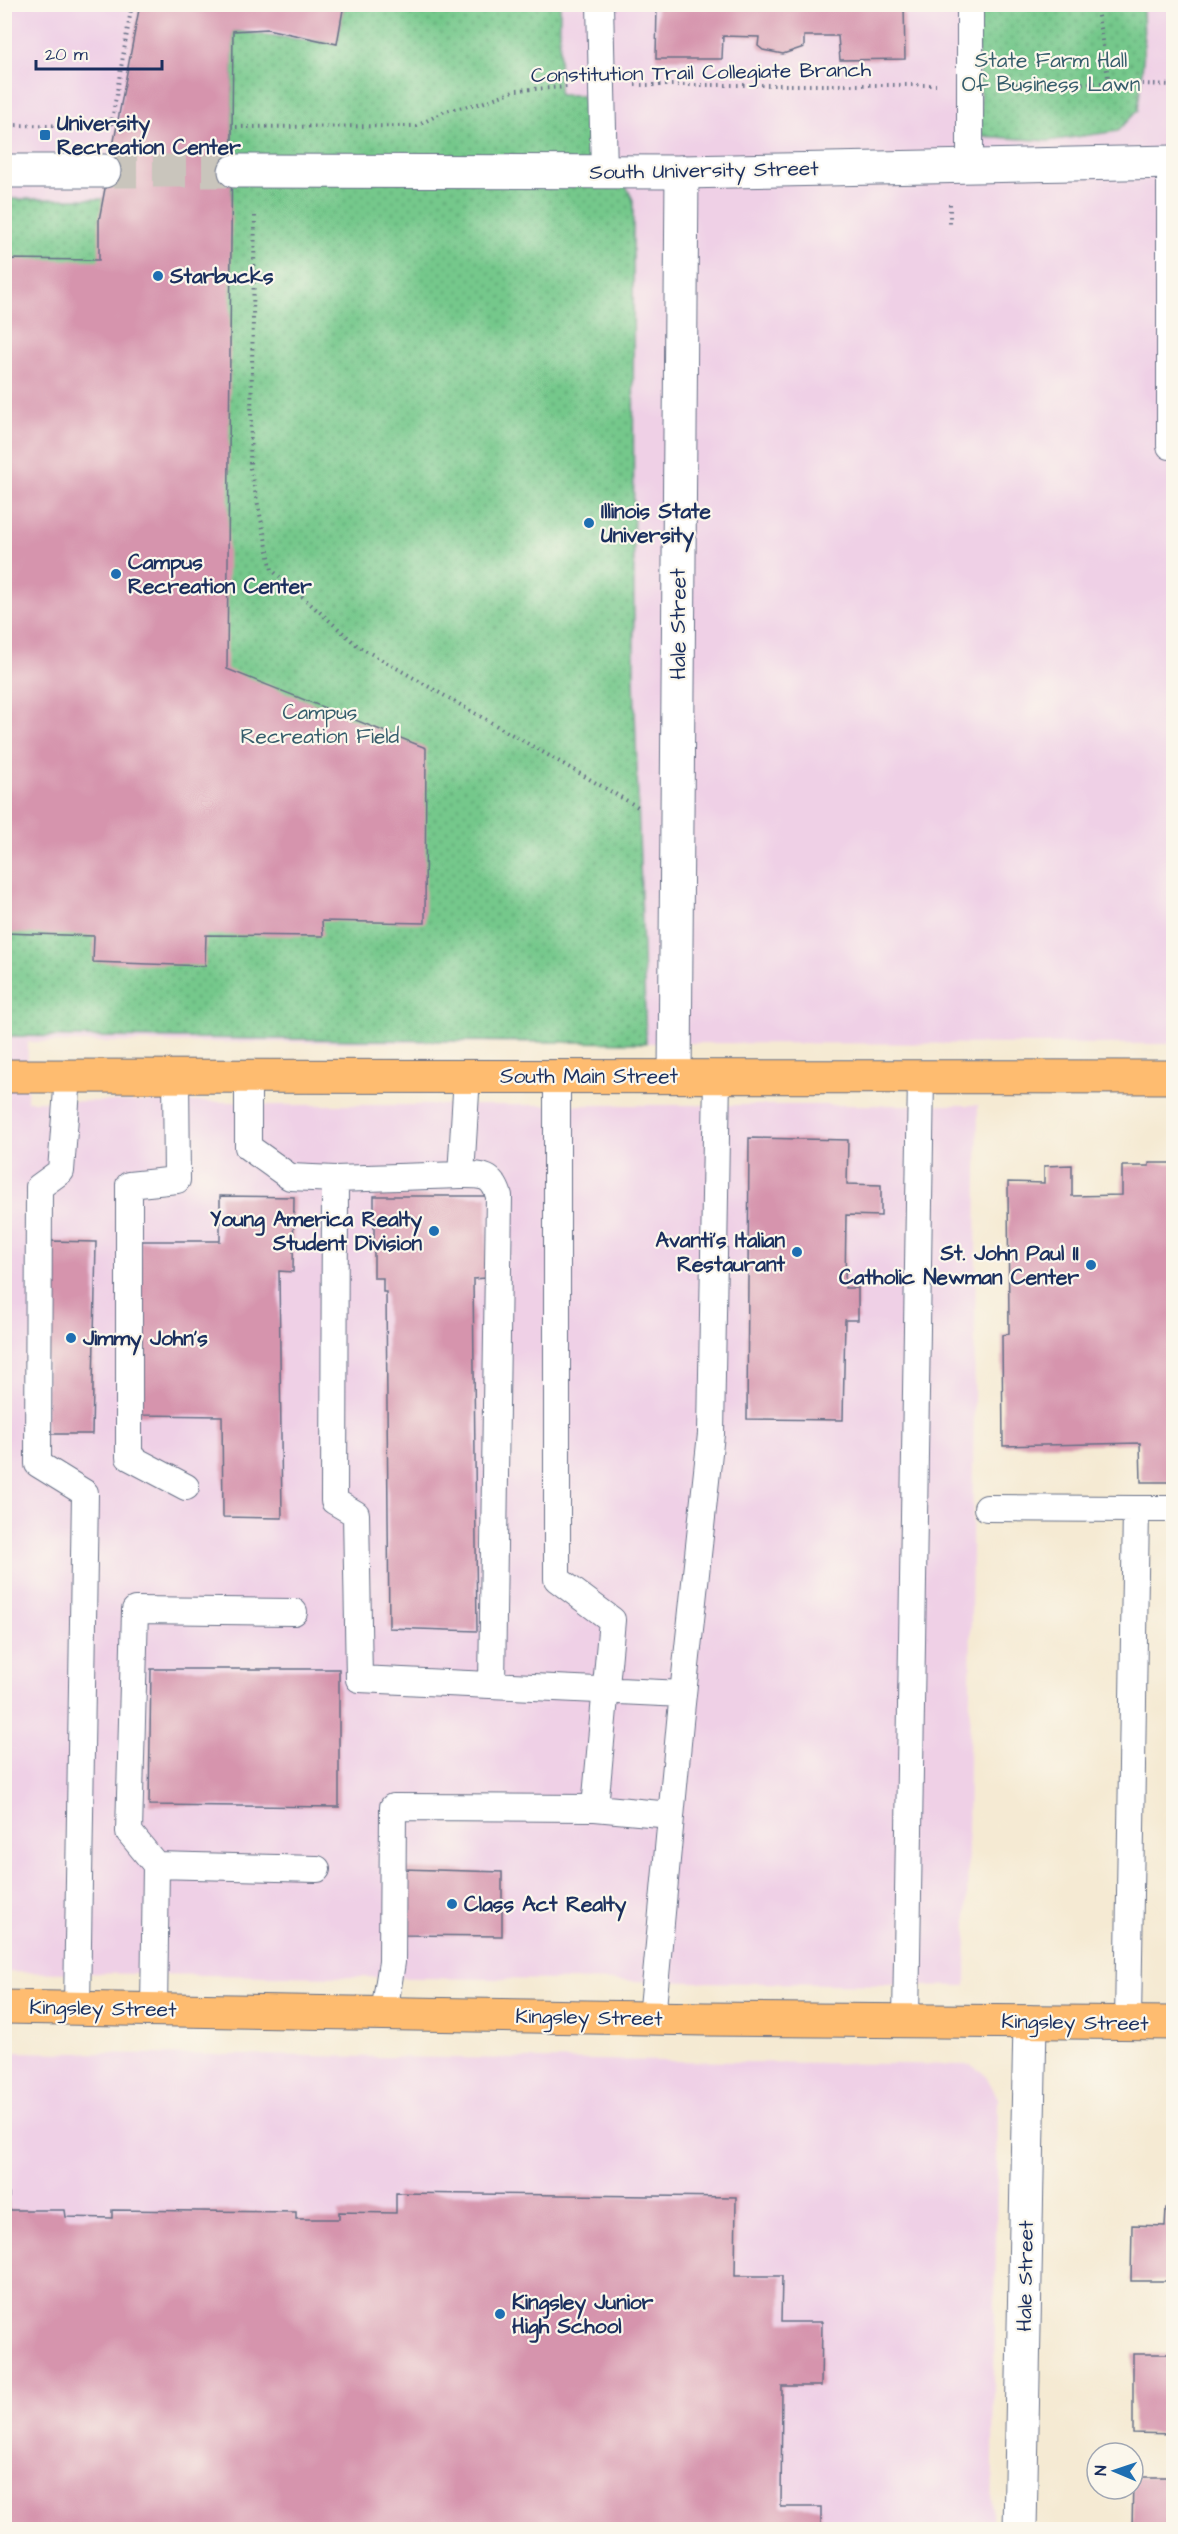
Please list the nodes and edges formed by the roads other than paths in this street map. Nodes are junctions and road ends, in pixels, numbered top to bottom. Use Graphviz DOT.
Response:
graph roads {
  1 [pos="600,4"];
  2 [pos="970,4"];
  3 [pos="1172,162"];
  4 [pos="970,166"];
  5 [pos="4,171"];
  6 [pos="104,171"];
  7 [pos="234,171"];
  8 [pos="604,171"];
  9 [pos="682,172"];
  10 [pos="1172,297"];
  11 [pos="1173,446"];
  12 [pos="4,1076"];
  13 [pos="68,1076"];
  14 [pos="176,1076"];
  15 [pos="248,1076"];
  16 [pos="467,1076"];
  17 [pos="557,1076"];
  18 [pos="675,1076"];
  19 [pos="717,1076"];
  20 [pos="921,1077"];
  21 [pos="1173,1077"];
  22 [pos="461,1174"];
  23 [pos="335,1179"];
  24 [pos="186,1486"];
  25 [pos="987,1508"];
  26 [pos="1136,1509"];
  27 [pos="1173,1509"];
  28 [pos="294,1612"];
  29 [pos="492,1685"];
  30 [pos="604,1690"];
  31 [pos="683,1694"];
  32 [pos="595,1808"];
  33 [pos="671,1815"];
  34 [pos="156,1865"];
  35 [pos="317,1869"];
  36 [pos="4,2007"];
  37 [pos="77,2008"];
  38 [pos="154,2009"];
  39 [pos="384,2013"];
  40 [pos="652,2018"];
  41 [pos="906,2020"];
  42 [pos="1030,2022"];
  43 [pos="1128,2022"];
  44 [pos="1173,2023"];
  45 [pos="1020,2529"];
  1 -- 8 [label="lane"];
  2 -- 4 [label="lane"];
  3 -- 4 [label="street, South University Street"];
  3 -- 10 [label="lane"];
  4 -- 9 [label="street, South University Street"];
  5 -- 6 [label="street"];
  7 -- 8 [label="street, South University Street"];
  8 -- 9 [label="street, South University Street"];
  9 -- 18 [label="street, Hale Street"];
  10 -- 11 [label="lane"];
  12 -- 13 [label="main road, South Main Street"];
  13 -- 14 [label="main road, South Main Street"];
  13 -- 37 [label="lane"];
  14 -- 15 [label="main road, South Main Street"];
  14 -- 24 [label="lane"];
  15 -- 16 [label="main road, South Main Street"];
  15 -- 23 [label="lane"];
  16 -- 17 [label="main road, South Main Street"];
  16 -- 22 [label="lane"];
  17 -- 18 [label="main road, South Main Street"];
  17 -- 30 [label="lane"];
  18 -- 19 [label="main road, South Main Street"];
  19 -- 20 [label="main road, South Main Street"];
  19 -- 31 [label="lane"];
  20 -- 21 [label="main road, South Main Street"];
  20 -- 41 [label="lane"];
  22 -- 23 [label="lane"];
  22 -- 29 [label="lane"];
  23 -- 29 [label="lane"];
  25 -- 26 [label="lane"];
  26 -- 27 [label="lane"];
  26 -- 43 [label="lane"];
  28 -- 34 [label="lane"];
  29 -- 30 [label="lane"];
  30 -- 31 [label="lane"];
  30 -- 32 [label="lane"];
  31 -- 33 [label="lane"];
  32 -- 33 [label="lane"];
  32 -- 39 [label="lane"];
  33 -- 40 [label="lane"];
  34 -- 35 [label="lane"];
  34 -- 38 [label="lane"];
  36 -- 37 [label="main road, Kingsley Street"];
  37 -- 38 [label="main road, Kingsley Street"];
  38 -- 39 [label="main road, Kingsley Street"];
  39 -- 40 [label="main road, Kingsley Street"];
  40 -- 41 [label="main road, Kingsley Street"];
  41 -- 42 [label="main road, Kingsley Street"];
  42 -- 43 [label="main road, Kingsley Street"];
  42 -- 45 [label="street, Hale Street"];
  43 -- 44 [label="main road, Kingsley Street"];
}
